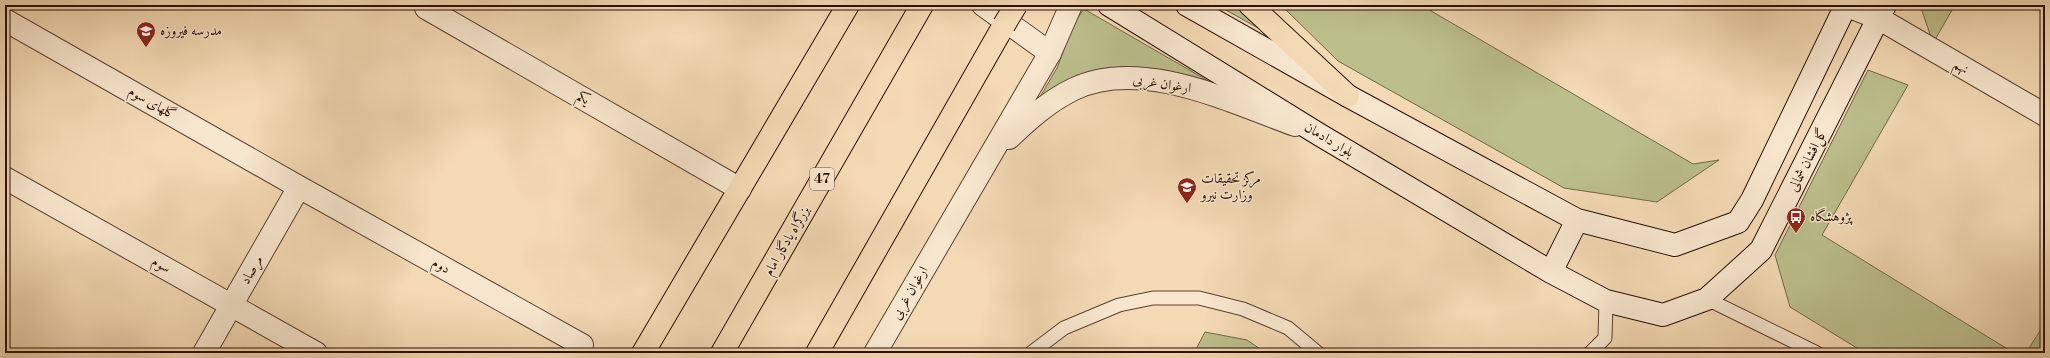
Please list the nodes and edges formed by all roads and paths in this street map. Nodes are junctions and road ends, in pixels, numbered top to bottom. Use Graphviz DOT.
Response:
graph roads {
  1 [pos="848,5"];
  2 [pos="922,5"];
  3 [pos="983,5"];
  4 [pos="1016,5"];
  5 [pos="1071,5"];
  6 [pos="1109,5"];
  7 [pos="1188,5"];
  8 [pos="1250,5"];
  9 [pos="1846,5"];
  10 [pos="426,8"];
  11 [pos="1882,12"];
  12 [pos="5,20"];
  13 [pos="1050,53"];
  14 [pos="1348,96"];
  15 [pos="2045,115"];
  16 [pos="1320,135"];
  17 [pos="994,151"];
  18 [pos="5,178"];
  19 [pos="299,187"];
  20 [pos="740,189"];
  21 [pos="1577,220"];
  22 [pos="1551,272"];
  23 [pos="1707,299"];
  24 [pos="1606,301"];
  25 [pos="232,305"];
  26 [pos="582,345"];
  27 [pos="204,353"];
  28 [pos="316,353"];
  29 [pos="643,353"];
  30 [pos="722,353"];
  31 [pos="817,353"];
  32 [pos="875,353"];
  33 [pos="1031,353"];
  34 [pos="1318,353"];
  35 [pos="1590,353"];
  36 [pos="1816,353"];
  1 -- 20 [label="highway"];
  2 -- 30 [label="highway, بزرگراه یادگار امام / 47"];
  3 -- 13 [label="street"];
  4 -- 31 [label="highway, bridge"];
  5 -- 13 [label="street, ارغوان غربی"];
  6 -- 16 [label="street, بلوار دادمان"];
  7 -- 14 [label="street"];
  8 -- 14 [label="highway"];
  9 -- 11 [label="street, نهم"];
  9 -- 21 [label="street"];
  10 -- 20 [label="street, یکم"];
  11 -- 15 [label="street, نهم"];
  11 -- 23 [label="street, گل‌افشان شمالی"];
  12 -- 19 [label="street, گلهای سوم"];
  13 -- 17 [label="street, ارغوان غربی"];
  14 -- 21 [label="street"];
  16 -- 17 [label="street, ارغوان غربی"];
  16 -- 22 [label="street, بلوار دادمان"];
  17 -- 32 [label="street, ارغوان غربی"];
  18 -- 25 [label="street, سوم"];
  19 -- 25 [label="street, مرصاد"];
  19 -- 26 [label="street, دوم"];
  20 -- 29 [label="highway"];
  21 -- 22 [label="street"];
  22 -- 24 [label="street, گل‌افشان شمالی"];
  23 -- 24 [label="street, گل‌افشان شمالی"];
  23 -- 36 [label="lane"];
  24 -- 35 [label="lane"];
  25 -- 27 [label="street, مرصاد"];
  25 -- 28 [label="street, سوم"];
  33 -- 34 [label="lane"];
}
